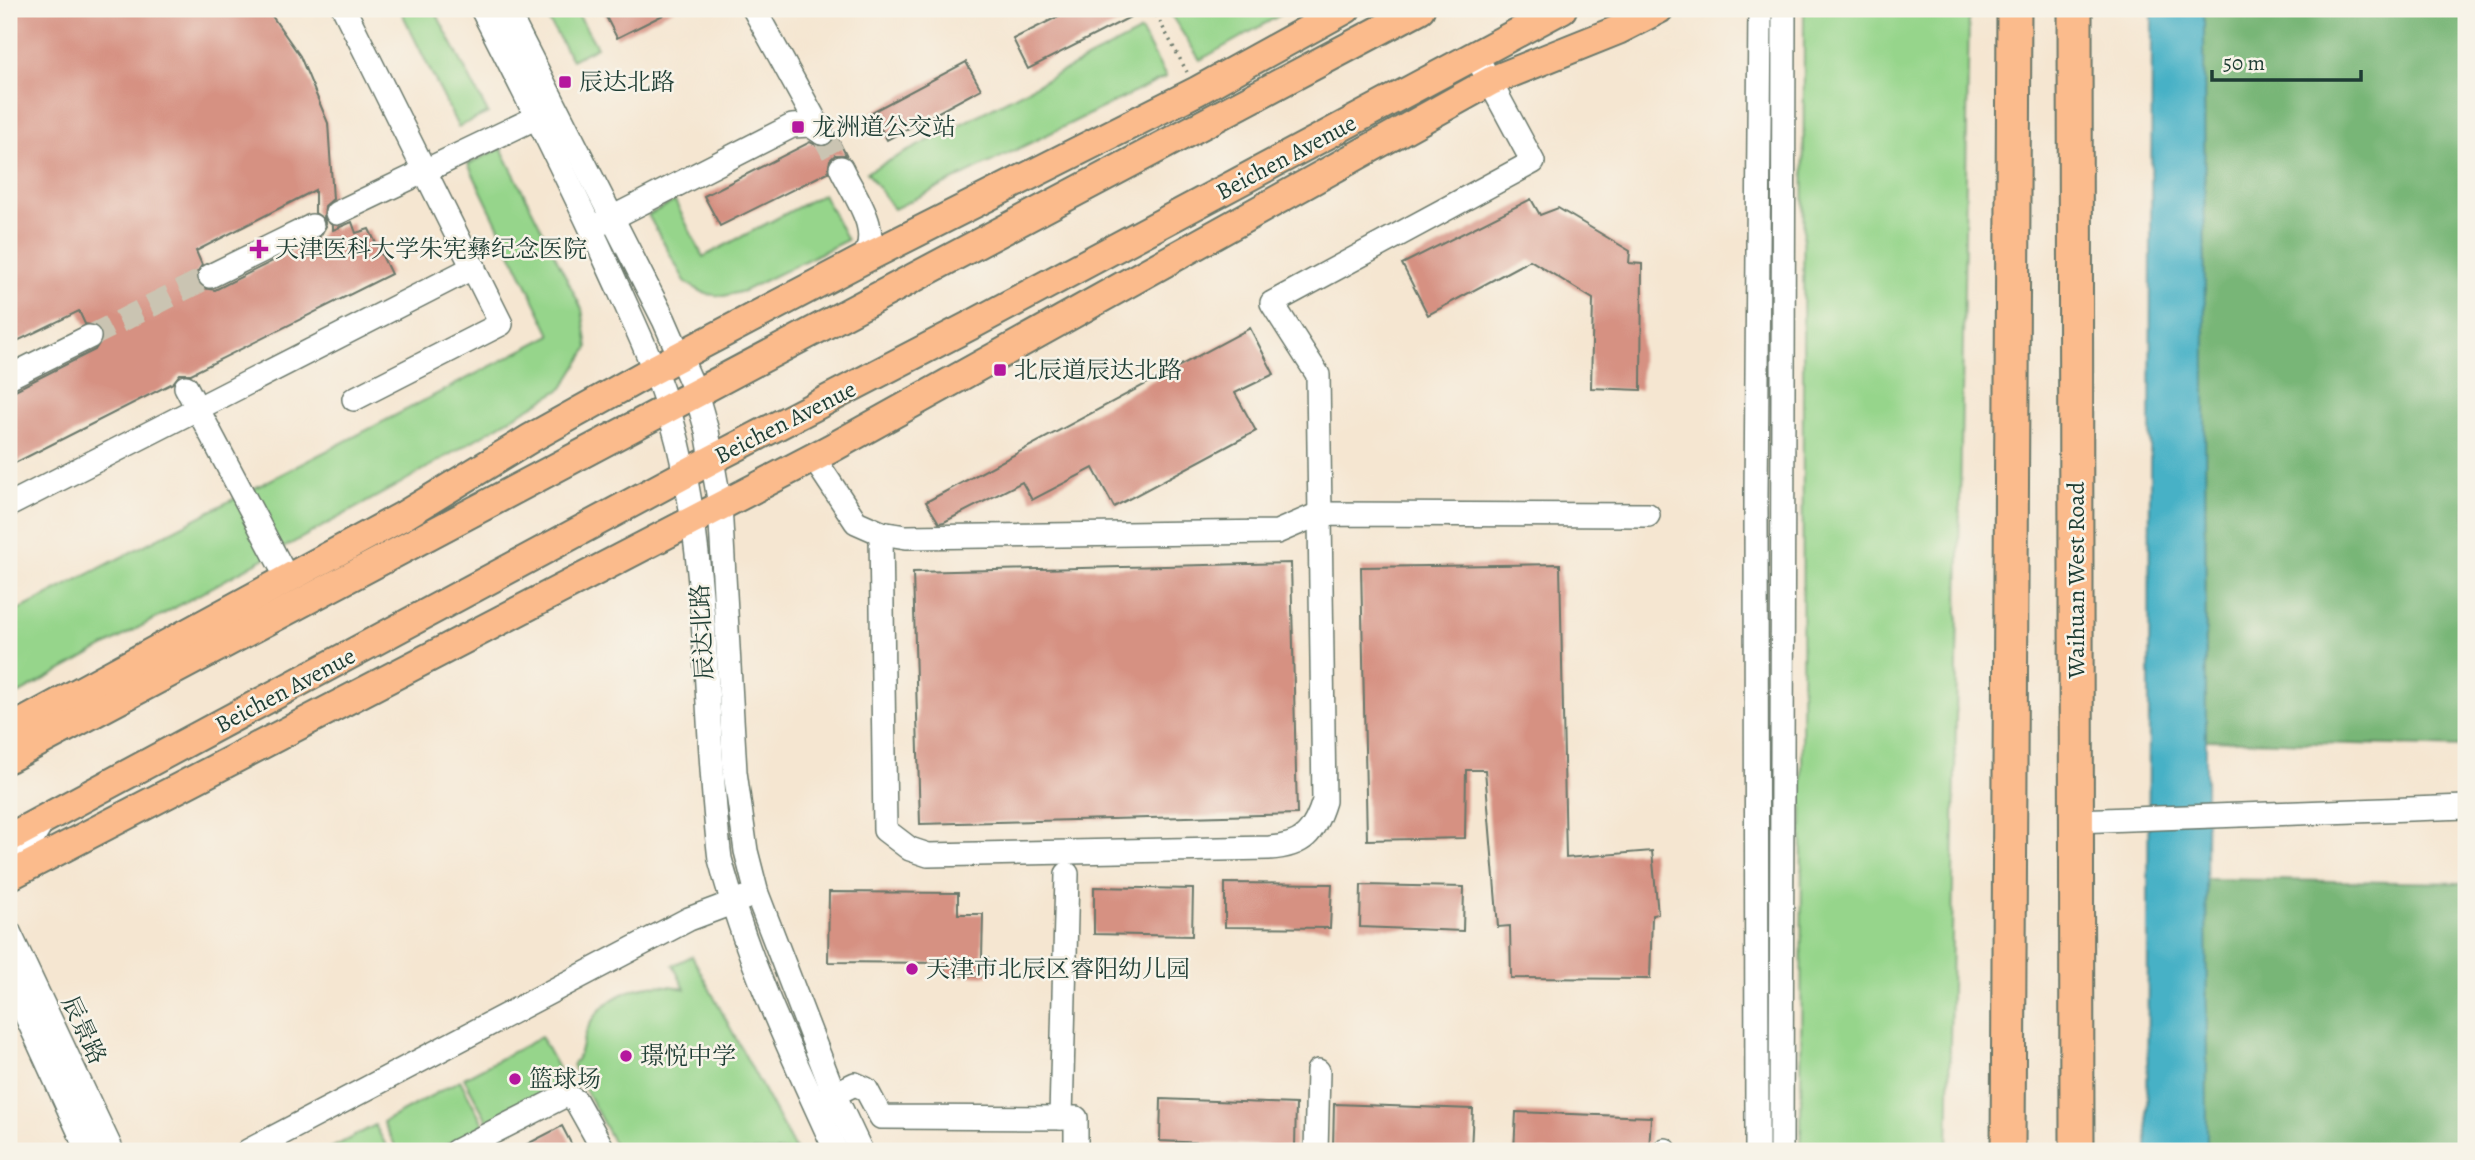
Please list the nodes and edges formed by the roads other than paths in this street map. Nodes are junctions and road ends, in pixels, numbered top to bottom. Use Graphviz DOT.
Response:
graph roads {
  1 [pos="344,9"];
  2 [pos="482,9"];
  3 [pos="506,9"];
  4 [pos="754,9"];
  5 [pos="1346,9"];
  6 [pos="1420,9"];
  7 [pos="1562,9"];
  8 [pos="1659,9"];
  9 [pos="1760,9"];
  10 [pos="1784,9"];
  11 [pos="2075,9"];
  12 [pos="2012,16"];
  13 [pos="1476,56"];
  14 [pos="1490,81"];
  15 [pos="546,113"];
  16 [pos="841,168"];
  17 [pos="425,169"];
  18 [pos="337,214"];
  19 [pos="601,223"];
  20 [pos="312,226"];
  21 [pos="862,260"];
  22 [pos="474,267"];
  23 [pos="210,276"];
  24 [pos="89,337"];
  25 [pos="681,355"];
  26 [pos="655,369"];
  27 [pos="9,377"];
  28 [pos="186,387"];
  29 [pos="696,393"];
  30 [pos="355,399"];
  31 [pos="668,406"];
  32 [pos="198,408"];
  33 [pos="813,457"];
  34 [pos="713,459"];
  35 [pos="685,474"];
  36 [pos="9,505"];
  37 [pos="720,505"];
  38 [pos="1319,514"];
  39 [pos="1647,514"];
  40 [pos="692,520"];
  41 [pos="881,533"];
  42 [pos="288,580"];
  43 [pos="9,730"];
  44 [pos="9,758"];
  45 [pos="2466,807"];
  46 [pos="46,819"];
  47 [pos="2075,821"];
  48 [pos="9,838"];
  49 [pos="1067,874"];
  50 [pos="9,876"];
  51 [pos="757,894"];
  52 [pos="732,903"];
  53 [pos="9,932"];
  54 [pos="9,978"];
  55 [pos="1318,1071"];
  56 [pos="824,1099"];
  57 [pos="1061,1118"];
  58 [pos="88,1151"];
  59 [pos="112,1151"];
  60 [pos="248,1151"];
  61 [pos="457,1151"];
  62 [pos="604,1151"];
  63 [pos="836,1151"];
  64 [pos="861,1151"];
  65 [pos="1076,1151"];
  66 [pos="1316,1151"];
  67 [pos="1757,1151"];
  68 [pos="1781,1151"];
  69 [pos="2008,1151"];
  70 [pos="2077,1151"];
  1 -- 17 [label="street"];
  2 -- 15 [label="street, 辰达北路"];
  3 -- 15 [label="street, 辰达北路"];
  4 -- 19 [label="street"];
  5 -- 21 [label="main road"];
  6 -- 29 [label="main road"];
  7 -- 13 [label="main road, Beichen Avenue"];
  8 -- 14 [label="main road"];
  9 -- 67 [label="street"];
  10 -- 68 [label="street"];
  11 -- 47 [label="highway, Waihuan West Road"];
  12 -- 69 [label="highway"];
  13 -- 14 [label="street"];
  13 -- 34 [label="main road, Beichen Avenue"];
  14 -- 33 [label="main road"];
  14 -- 38 [label="street"];
  15 -- 17 [label="street"];
  15 -- 19 [label="street, 辰达北路"];
  16 -- 21 [label="street"];
  17 -- 18 [label="street"];
  17 -- 22 [label="street"];
  19 -- 25 [label="street, 辰达北路"];
  19 -- 26 [label="street, 辰达北路"];
  20 -- 23 [label="street"];
  21 -- 25 [label="main road"];
  22 -- 30 [label="street"];
  22 -- 32 [label="street"];
  24 -- 27 [label="street"];
  25 -- 26 [label="main road"];
  25 -- 29 [label="street, 辰达北路"];
  26 -- 31 [label="street, 辰达北路"];
  26 -- 42 [label="main road"];
  28 -- 32 [label="street"];
  29 -- 31 [label="main road"];
  29 -- 34 [label="street, 辰达北路"];
  31 -- 35 [label="street, 辰达北路"];
  31 -- 44 [label="main road"];
  32 -- 36 [label="street"];
  32 -- 42 [label="street"];
  33 -- 37 [label="main road"];
  33 -- 41 [label="street"];
  34 -- 35 [label="main road, Beichen Avenue"];
  34 -- 37 [label="street, 辰达北路"];
  35 -- 40 [label="street, 辰达北路"];
  35 -- 46 [label="main road, Beichen Avenue"];
  37 -- 40 [label="main road"];
  37 -- 51 [label="street, 辰达北路"];
  38 -- 39 [label="street"];
  38 -- 41 [label="street"];
  38 -- 41 [label="street"];
  40 -- 50 [label="main road"];
  40 -- 52 [label="street, 辰达北路"];
  42 -- 43 [label="main road"];
  45 -- 47 [label="street"];
  46 -- 48 [label="main road, Beichen Avenue"];
  46 -- 50 [label="street"];
  47 -- 70 [label="highway, Waihuan West Road"];
  49 -- 57 [label="street"];
  51 -- 52 [label="street"];
  51 -- 56 [label="street, 辰达北路"];
  52 -- 56 [label="street, 辰达北路"];
  52 -- 60 [label="street"];
  53 -- 59 [label="street, 辰景路"];
  54 -- 58 [label="street, 辰景路"];
  55 -- 66 [label="street"];
  56 -- 57 [label="street"];
  56 -- 63 [label="street, 辰达北路"];
  56 -- 64 [label="street, 辰达北路"];
  57 -- 65 [label="street"];
  61 -- 62 [label="street"];
}
